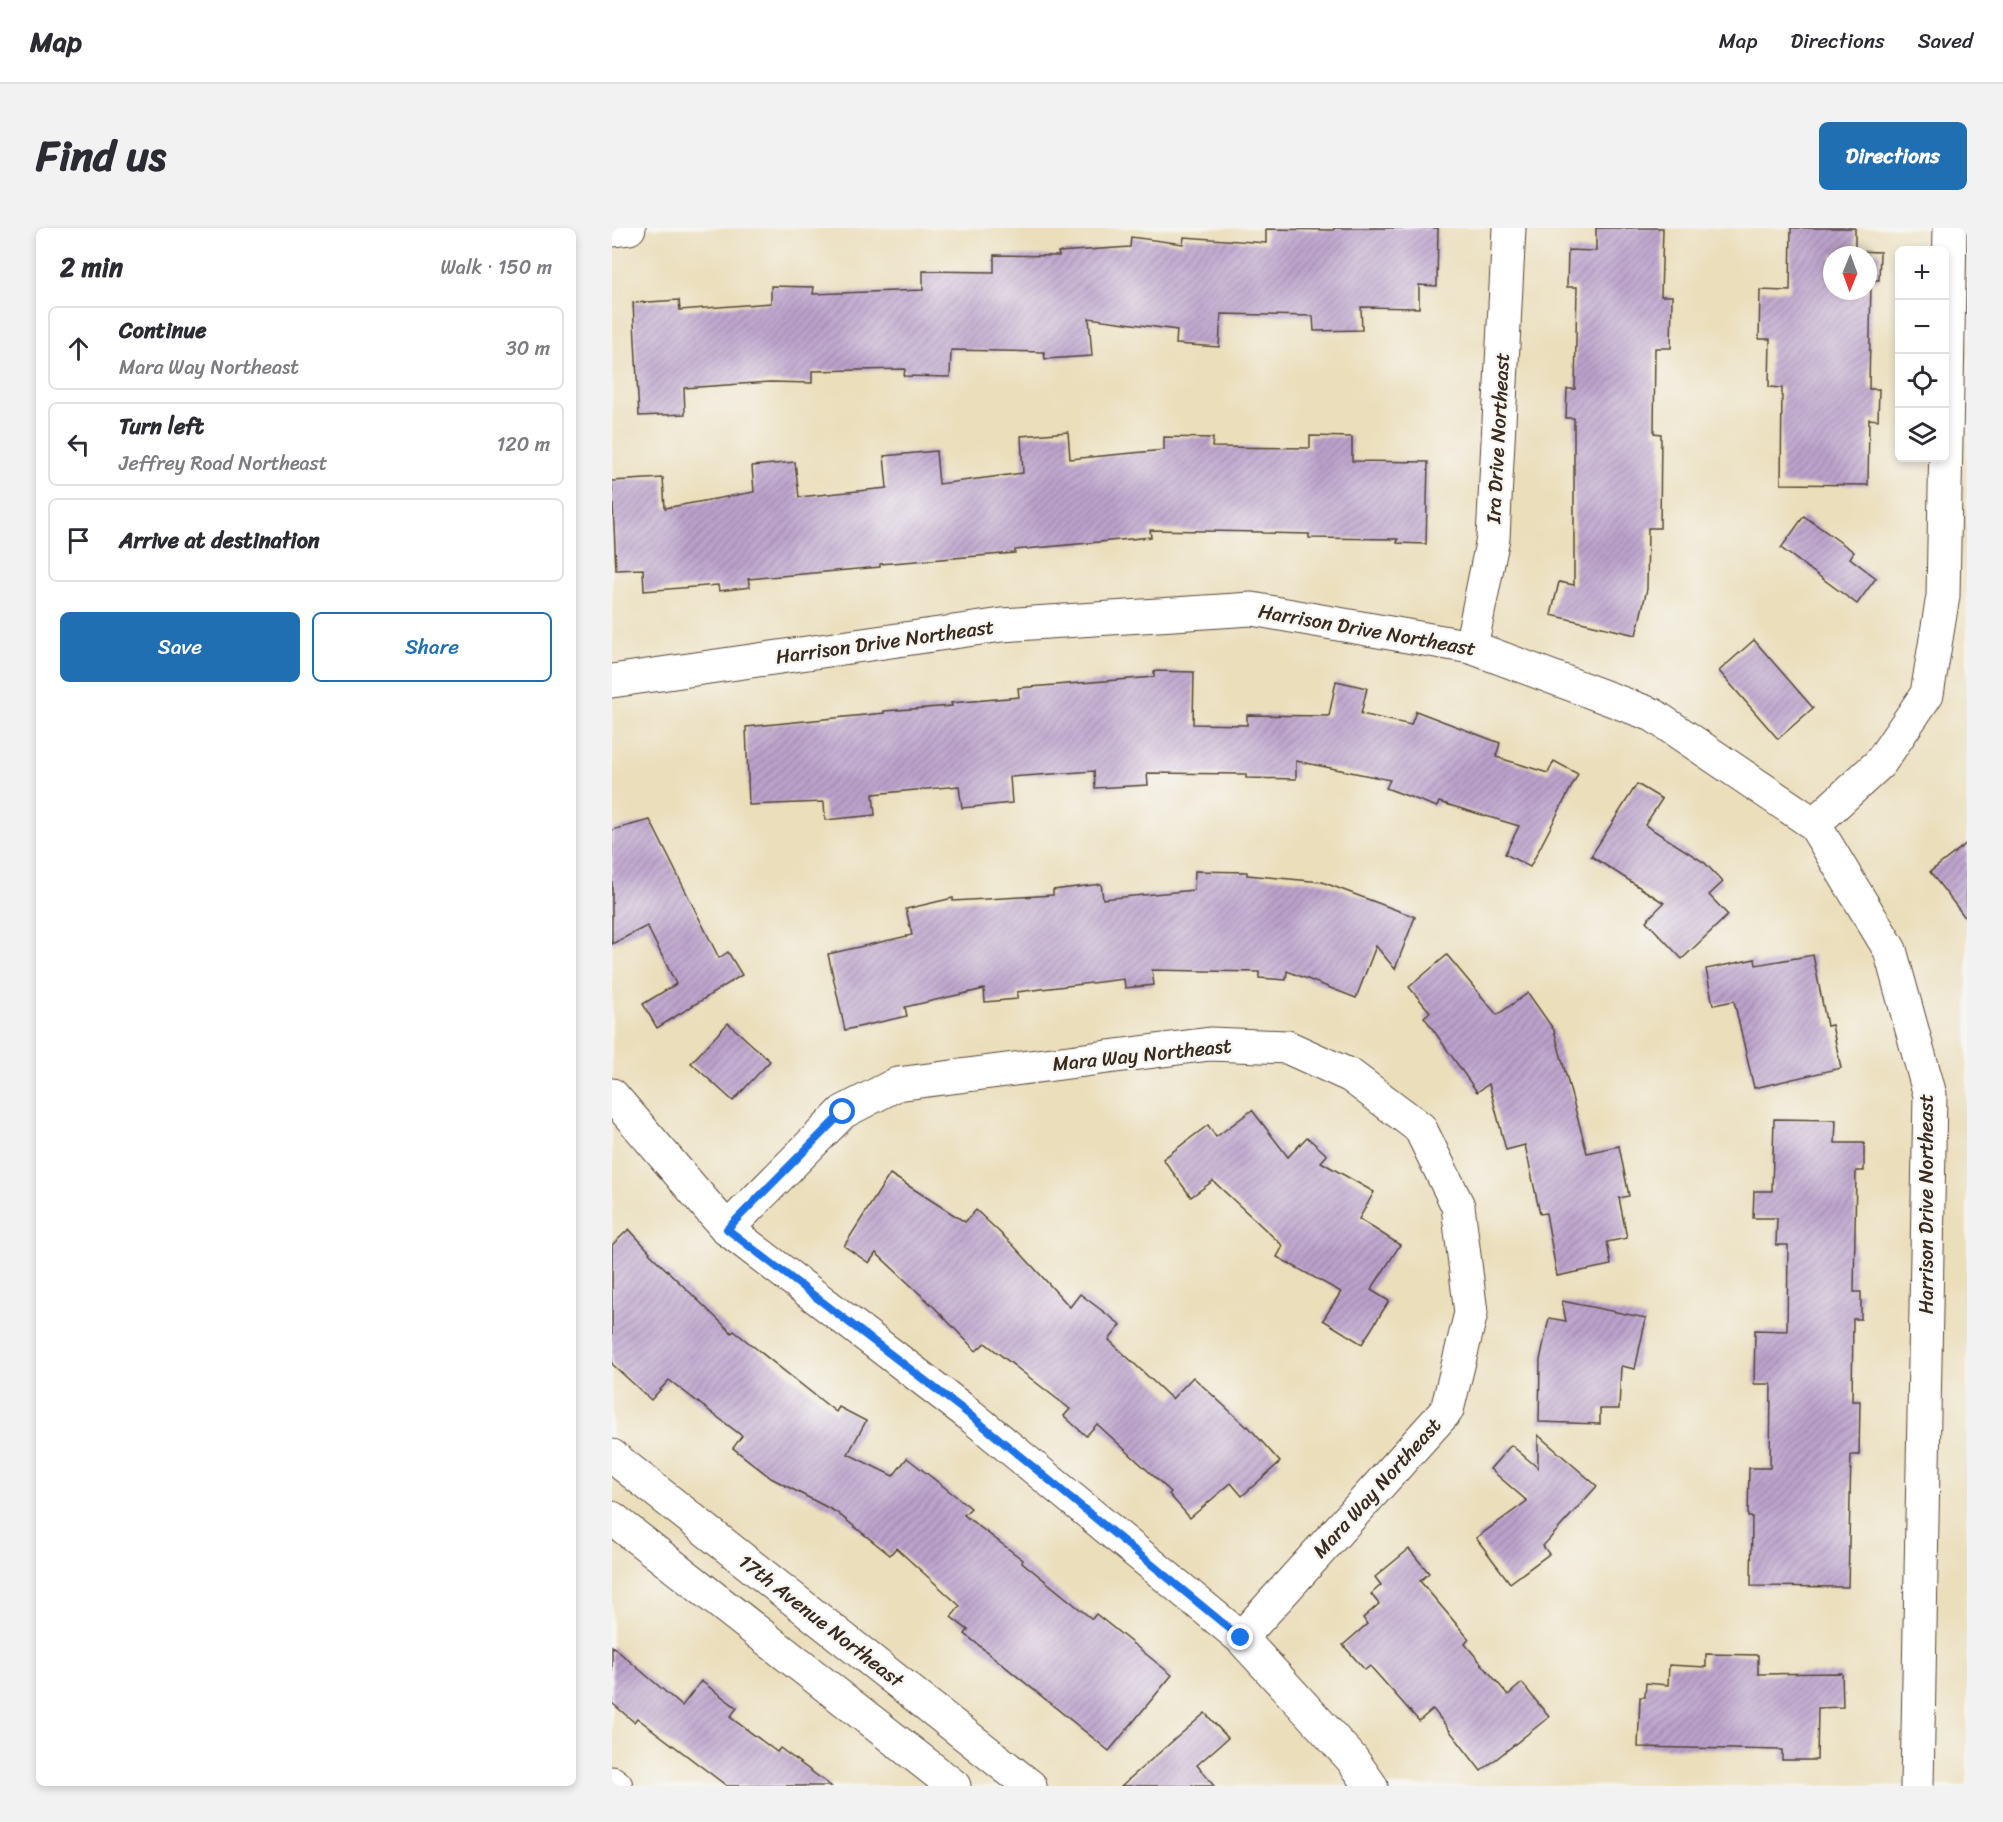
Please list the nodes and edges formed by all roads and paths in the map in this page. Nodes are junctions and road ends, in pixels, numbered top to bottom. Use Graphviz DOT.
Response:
graph roads {
  1 [pos="629,228"];
  2 [pos="1509,228"];
  3 [pos="1950,228"];
  4 [pos="612,230"];
  5 [pos="1471,647"];
  6 [pos="612,681"];
  7 [pos="1814,824"];
  8 [pos="612,1095"];
  9 [pos="727,1229"];
  10 [pos="612,1456"];
  11 [pos="612,1518"];
  12 [pos="1241,1638"];
  13 [pos="954,1786"];
  14 [pos="1030,1786"];
  15 [pos="1371,1786"];
  16 [pos="1917,1786"];
  1 -- 4 [label="street"];
  2 -- 5 [label="street, Ira Drive Northeast"];
  3 -- 7 [label="street"];
  5 -- 6 [label="street, Harrison Drive Northeast"];
  5 -- 7 [label="street, Harrison Drive Northeast"];
  7 -- 16 [label="street, Harrison Drive Northeast"];
  8 -- 9 [label="street"];
  9 -- 12 [label="street"];
  9 -- 12 [label="street, Mara Way Northeast"];
  10 -- 14 [label="street, 17th Avenue Northeast"];
  11 -- 13 [label="street"];
  12 -- 15 [label="street"];
}
